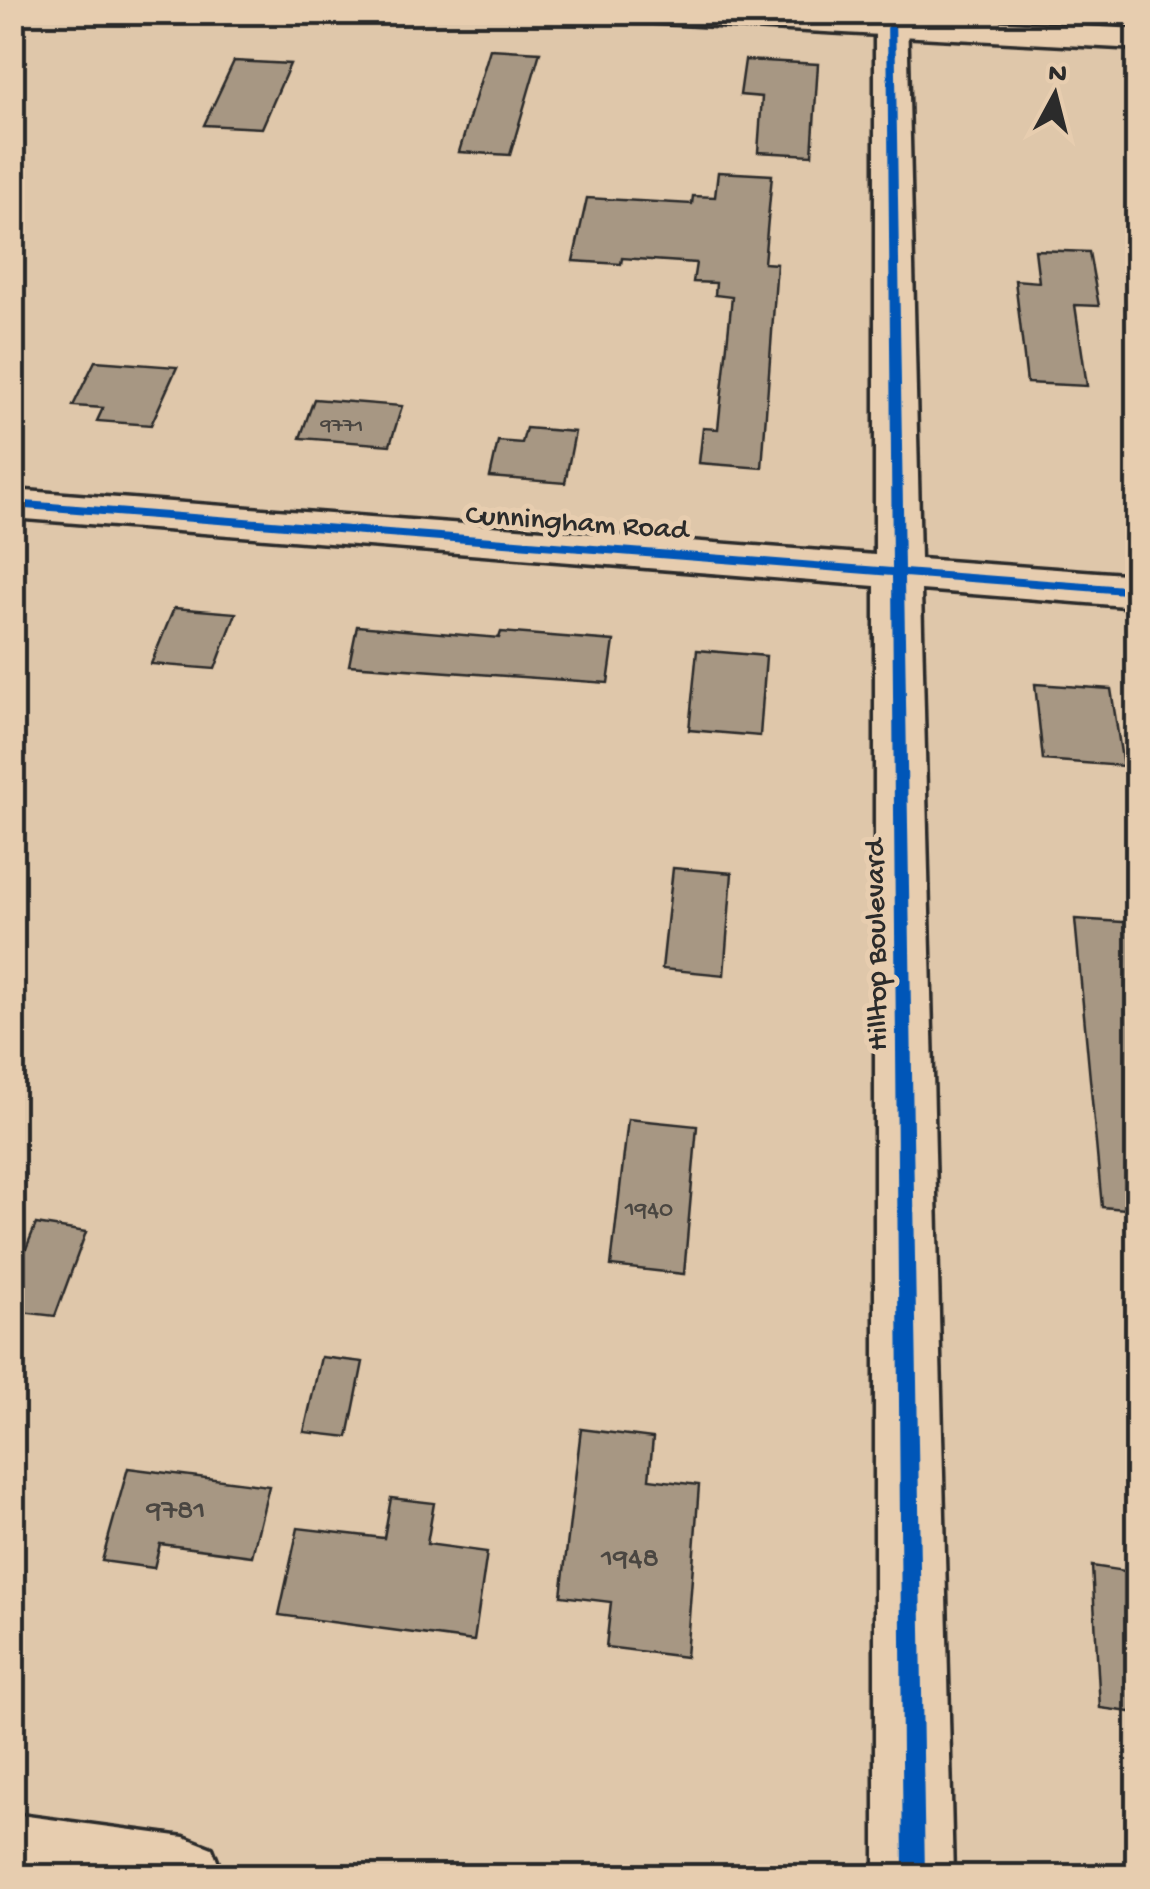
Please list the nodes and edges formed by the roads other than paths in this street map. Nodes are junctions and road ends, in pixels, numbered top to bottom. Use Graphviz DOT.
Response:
graph roads {
  1 [pos="625,12"];
  2 [pos="891,20"];
  3 [pos="1138,39"];
  4 [pos="12,504"];
  5 [pos="899,572"];
  6 [pos="1138,591"];
  7 [pos="12,1853"];
  8 [pos="184,1876"];
  9 [pos="914,1876"];
  1 -- 2 [label="street"];
  2 -- 3 [label="street"];
  2 -- 5 [label="street, Hilltop Boulevard"];
  4 -- 5 [label="street, Cunningham Road"];
  5 -- 6 [label="street, Cunningham Road"];
  5 -- 9 [label="street, Hilltop Boulevard"];
  7 -- 8 [label="street"];
}
